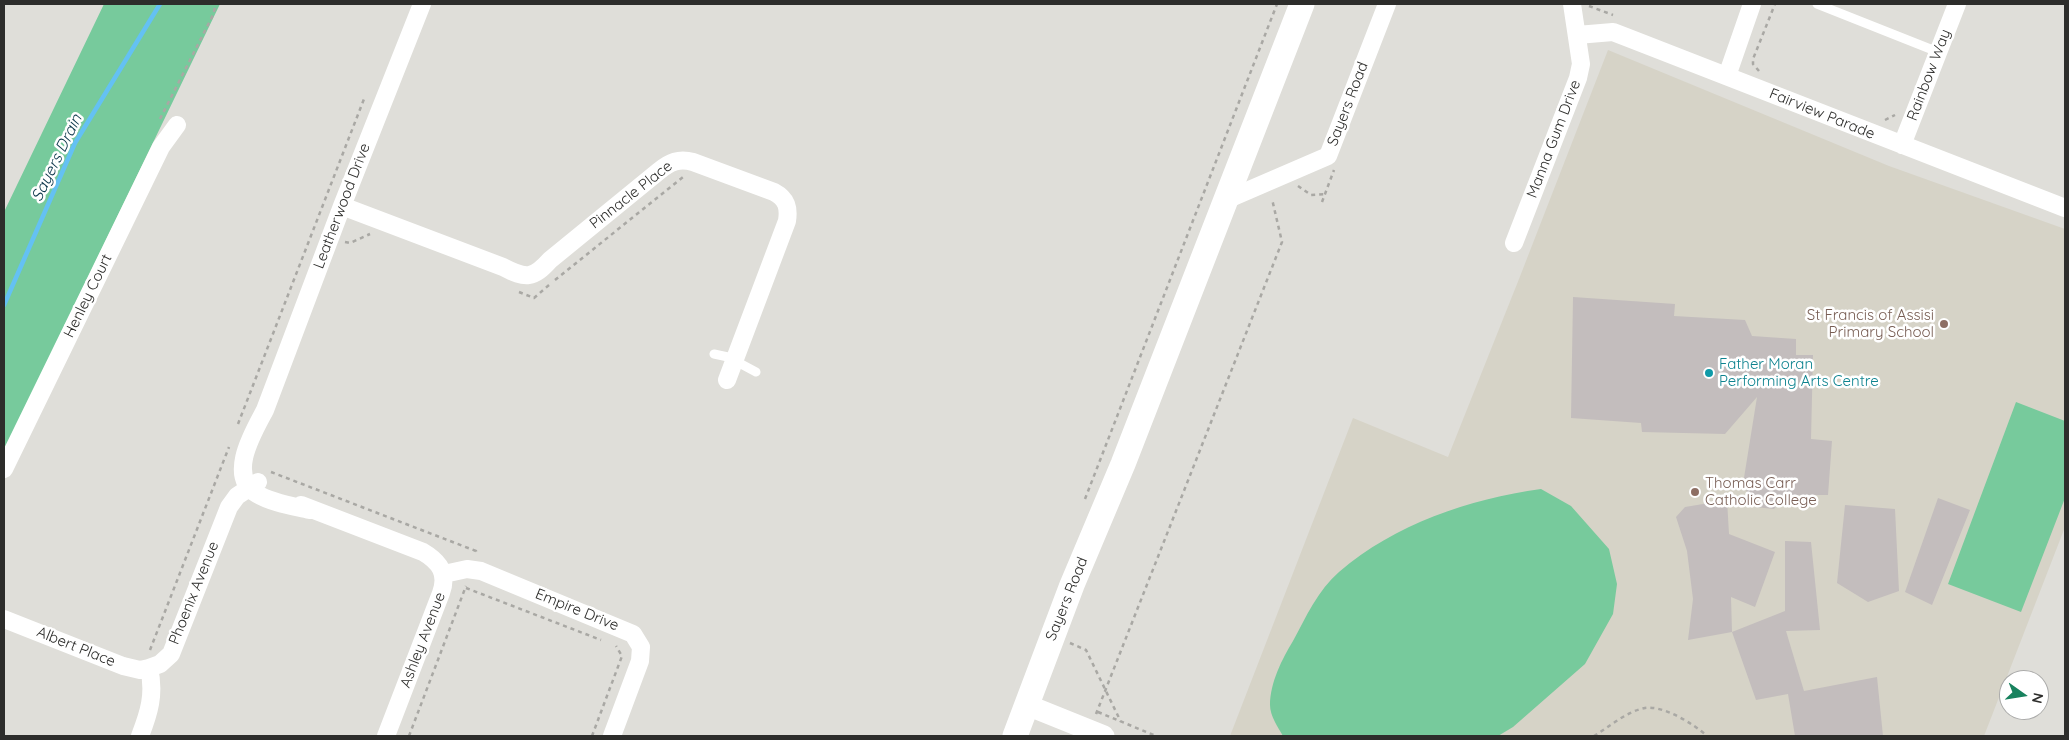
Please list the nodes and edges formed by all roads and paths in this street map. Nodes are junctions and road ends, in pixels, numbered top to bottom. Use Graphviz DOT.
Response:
graph roads {
  1 [pos="422,4"];
  2 [pos="1277,4"];
  3 [pos="1302,4"];
  4 [pos="1387,4"];
  5 [pos="1572,4"];
  6 [pos="1752,4"];
  7 [pos="1775,4"];
  8 [pos="1817,4"];
  9 [pos="1957,4"];
  10 [pos="1577,35"];
  11 [pos="1938,52"];
  12 [pos="1762,73"];
  13 [pos="1727,76"];
  14 [pos="364,99"];
  15 [pos="177,125"];
  16 [pos="1902,145"];
  17 [pos="683,176"];
  18 [pos="1289,190"];
  19 [pos="1325,194"];
  20 [pos="1271,197"];
  21 [pos="1226,200"];
  22 [pos="342,206"];
  23 [pos="2065,208"];
  24 [pos="313,230"];
  25 [pos="371,234"];
  26 [pos="330,237"];
  27 [pos="1514,243"];
  28 [pos="516,290"];
  29 [pos="714,354"];
  30 [pos="736,361"];
  31 [pos="756,372"];
  32 [pos="727,380"];
  33 [pos="236,428"];
  34 [pos="229,446"];
  35 [pos="226,454"];
  36 [pos="1123,464"];
  37 [pos="4,469"];
  38 [pos="251,474"];
  39 [pos="1083,503"];
  40 [pos="470,570"];
  41 [pos="444,574"];
  42 [pos="466,588"];
  43 [pos="4,619"];
  44 [pos="1067,642"];
  45 [pos="146,669"];
  46 [pos="1106,691"];
  47 [pos="1034,708"];
  48 [pos="1098,712"];
  49 [pos="1121,722"];
  50 [pos="140,736"];
  51 [pos="386,736"];
  52 [pos="409,736"];
  53 [pos="592,736"];
  54 [pos="612,736"];
  55 [pos="1015,736"];
  56 [pos="1033,736"];
  57 [pos="1104,736"];
  58 [pos="1156,736"];
  59 [pos="1594,736"];
  60 [pos="1707,736"];
  1 -- 22 [label="street, Leatherwood Drive"];
  2 -- 39 [label="path"];
  3 -- 21 [label="main road, Sayers Road"];
  4 -- 21 [label="street, Sayers Road"];
  5 -- 10 [label="street, Manna Gum Drive"];
  6 -- 13 [label="street"];
  7 -- 12 [label="path"];
  8 -- 11 [label="lane"];
  9 -- 11 [label="street, Rainbow Way"];
  10 -- 13 [label="street, Fairview Parade"];
  10 -- 27 [label="street, Manna Gum Drive"];
  11 -- 16 [label="street, Rainbow Way"];
  13 -- 16 [label="street, Fairview Parade"];
  14 -- 24 [label="path"];
  15 -- 37 [label="street, Henley Court"];
  16 -- 23 [label="street, Fairview Parade"];
  17 -- 28 [label="path"];
  18 -- 19 [label="path"];
  20 -- 46 [label="path"];
  21 -- 36 [label="main road, Sayers Road"];
  22 -- 26 [label="street, Leatherwood Drive"];
  22 -- 30 [label="street, Pinnacle Place"];
  24 -- 26 [label="path"];
  24 -- 33 [label="path"];
  25 -- 26 [label="path"];
  26 -- 38 [label="street, Leatherwood Drive"];
  29 -- 30 [label="lane"];
  30 -- 31 [label="lane"];
  30 -- 32 [label="street, Pinnacle Place"];
  34 -- 35 [label="path"];
  35 -- 38 [label="path"];
  35 -- 45 [label="path"];
  36 -- 44 [label="main road, Sayers Road"];
  36 -- 47 [label="main road, Sayers Road"];
  38 -- 40 [label="path"];
  38 -- 41 [label="street, Ashley Avenue"];
  38 -- 45 [label="street, Phoenix Avenue"];
  40 -- 41 [label="street, Empire Drive"];
  40 -- 42 [label="path"];
  40 -- 54 [label="street, Empire Drive"];
  41 -- 51 [label="street, Ashley Avenue"];
  42 -- 52 [label="path"];
  42 -- 53 [label="path"];
  43 -- 45 [label="street, Albert Place"];
  44 -- 46 [label="path"];
  44 -- 47 [label="main road, Sayers Road"];
  45 -- 50 [label="street"];
  46 -- 49 [label="path"];
  47 -- 55 [label="main road, Sayers Road"];
  47 -- 56 [label="main road, Sayers Road"];
  47 -- 57 [label="street"];
  48 -- 49 [label="path"];
  49 -- 58 [label="path"];
  59 -- 60 [label="path"];
}
